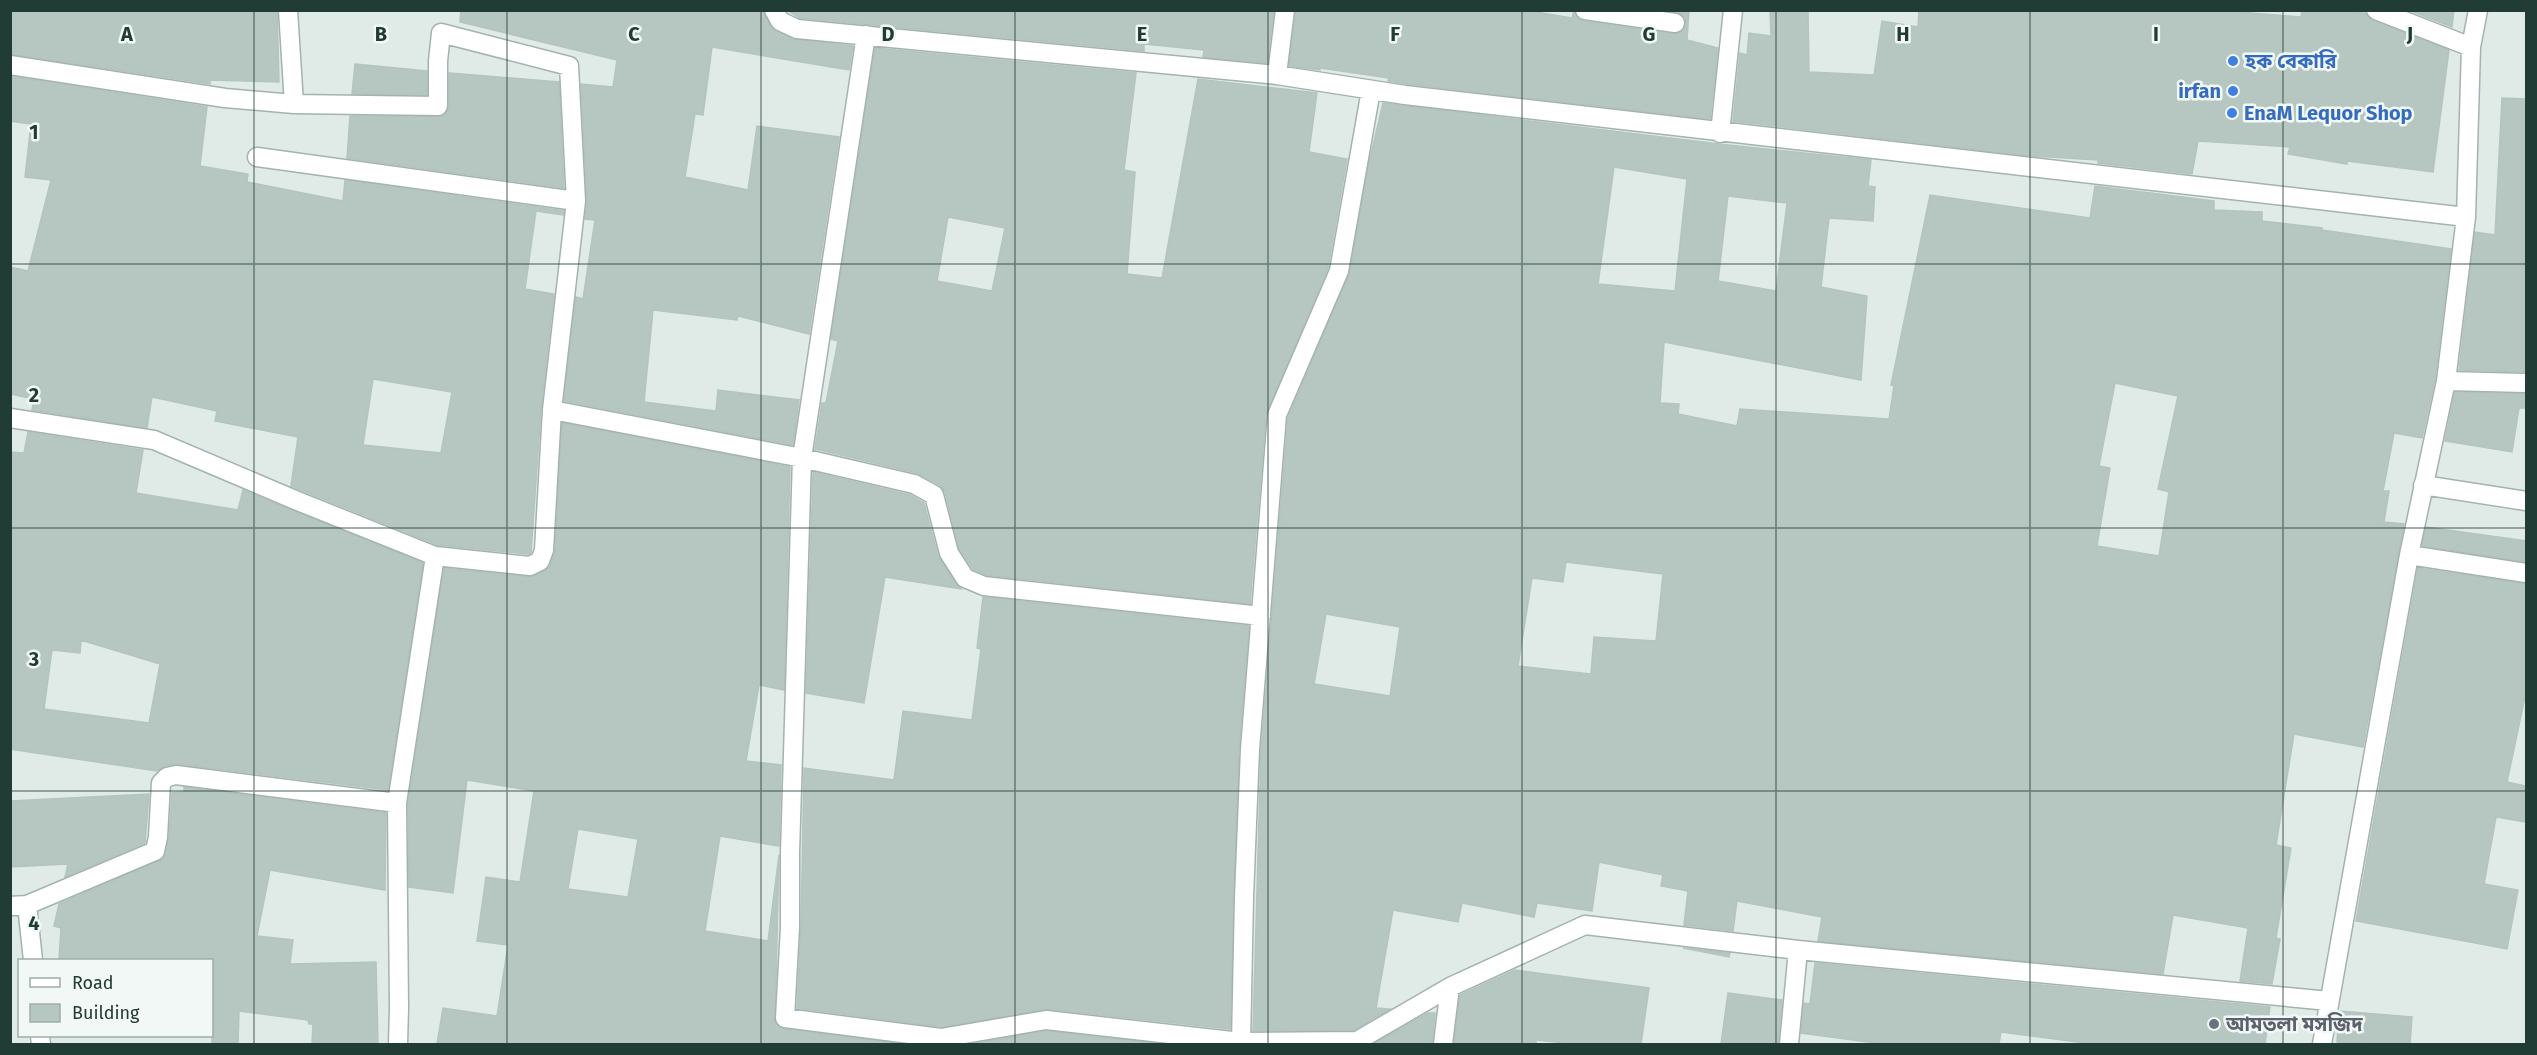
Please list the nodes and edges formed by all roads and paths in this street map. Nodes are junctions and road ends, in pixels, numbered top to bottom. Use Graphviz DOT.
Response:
graph roads {
  1 [pos="288,10"];
  2 [pos="774,10"];
  3 [pos="1285,10"];
  4 [pos="1585,10"];
  5 [pos="1733,10"];
  6 [pos="2376,10"];
  7 [pos="2478,10"];
  8 [pos="1675,23"];
  9 [pos="866,35"];
  10 [pos="2471,47"];
  11 [pos="10,65"];
  12 [pos="1277,75"];
  13 [pos="1371,90"];
  14 [pos="294,104"];
  15 [pos="1720,133"];
  16 [pos="257,157"];
  17 [pos="576,201"];
  18 [pos="2466,217"];
  19 [pos="2446,381"];
  20 [pos="2526,383"];
  21 [pos="552,410"];
  22 [pos="10,418"];
  23 [pos="802,458"];
  24 [pos="2423,485"];
  25 [pos="2526,501"];
  26 [pos="2409,555"];
  27 [pos="435,556"];
  28 [pos="2526,573"];
  29 [pos="1261,616"];
  30 [pos="397,803"];
  31 [pos="19,906"];
  32 [pos="1798,950"];
  33 [pos="33,959"];
  34 [pos="1450,987"];
  35 [pos="2329,1001"];
  36 [pos="940,1041"];
  37 [pos="1241,1043"];
  38 [pos="398,1044"];
  39 [pos="1443,1044"];
  40 [pos="1789,1044"];
  41 [pos="2322,1044"];
  1 -- 14 [label="street"];
  2 -- 9 [label="street"];
  3 -- 12 [label="street"];
  4 -- 8 [label="street"];
  5 -- 15 [label="street"];
  6 -- 10 [label="street"];
  7 -- 10 [label="street"];
  9 -- 12 [label="street"];
  9 -- 23 [label="street"];
  10 -- 18 [label="street"];
  11 -- 14 [label="street"];
  12 -- 13 [label="street"];
  13 -- 15 [label="street"];
  13 -- 29 [label="street"];
  14 -- 17 [label="street"];
  15 -- 18 [label="street"];
  16 -- 17 [label="street"];
  17 -- 21 [label="street"];
  18 -- 19 [label="street"];
  19 -- 20 [label="street"];
  19 -- 24 [label="street"];
  21 -- 23 [label="street"];
  21 -- 27 [label="street"];
  22 -- 27 [label="street"];
  23 -- 29 [label="street"];
  23 -- 36 [label="street"];
  24 -- 25 [label="street"];
  24 -- 26 [label="street"];
  26 -- 28 [label="street"];
  26 -- 35 [label="street"];
  27 -- 30 [label="street"];
  29 -- 37 [label="street"];
  30 -- 31 [label="street"];
  30 -- 38 [label="street"];
  31 -- 33 [label="street"];
  32 -- 34 [label="street"];
  32 -- 35 [label="street"];
  32 -- 40 [label="street"];
  34 -- 37 [label="street"];
  34 -- 39 [label="street"];
  35 -- 41 [label="street"];
  36 -- 37 [label="street"];
}
